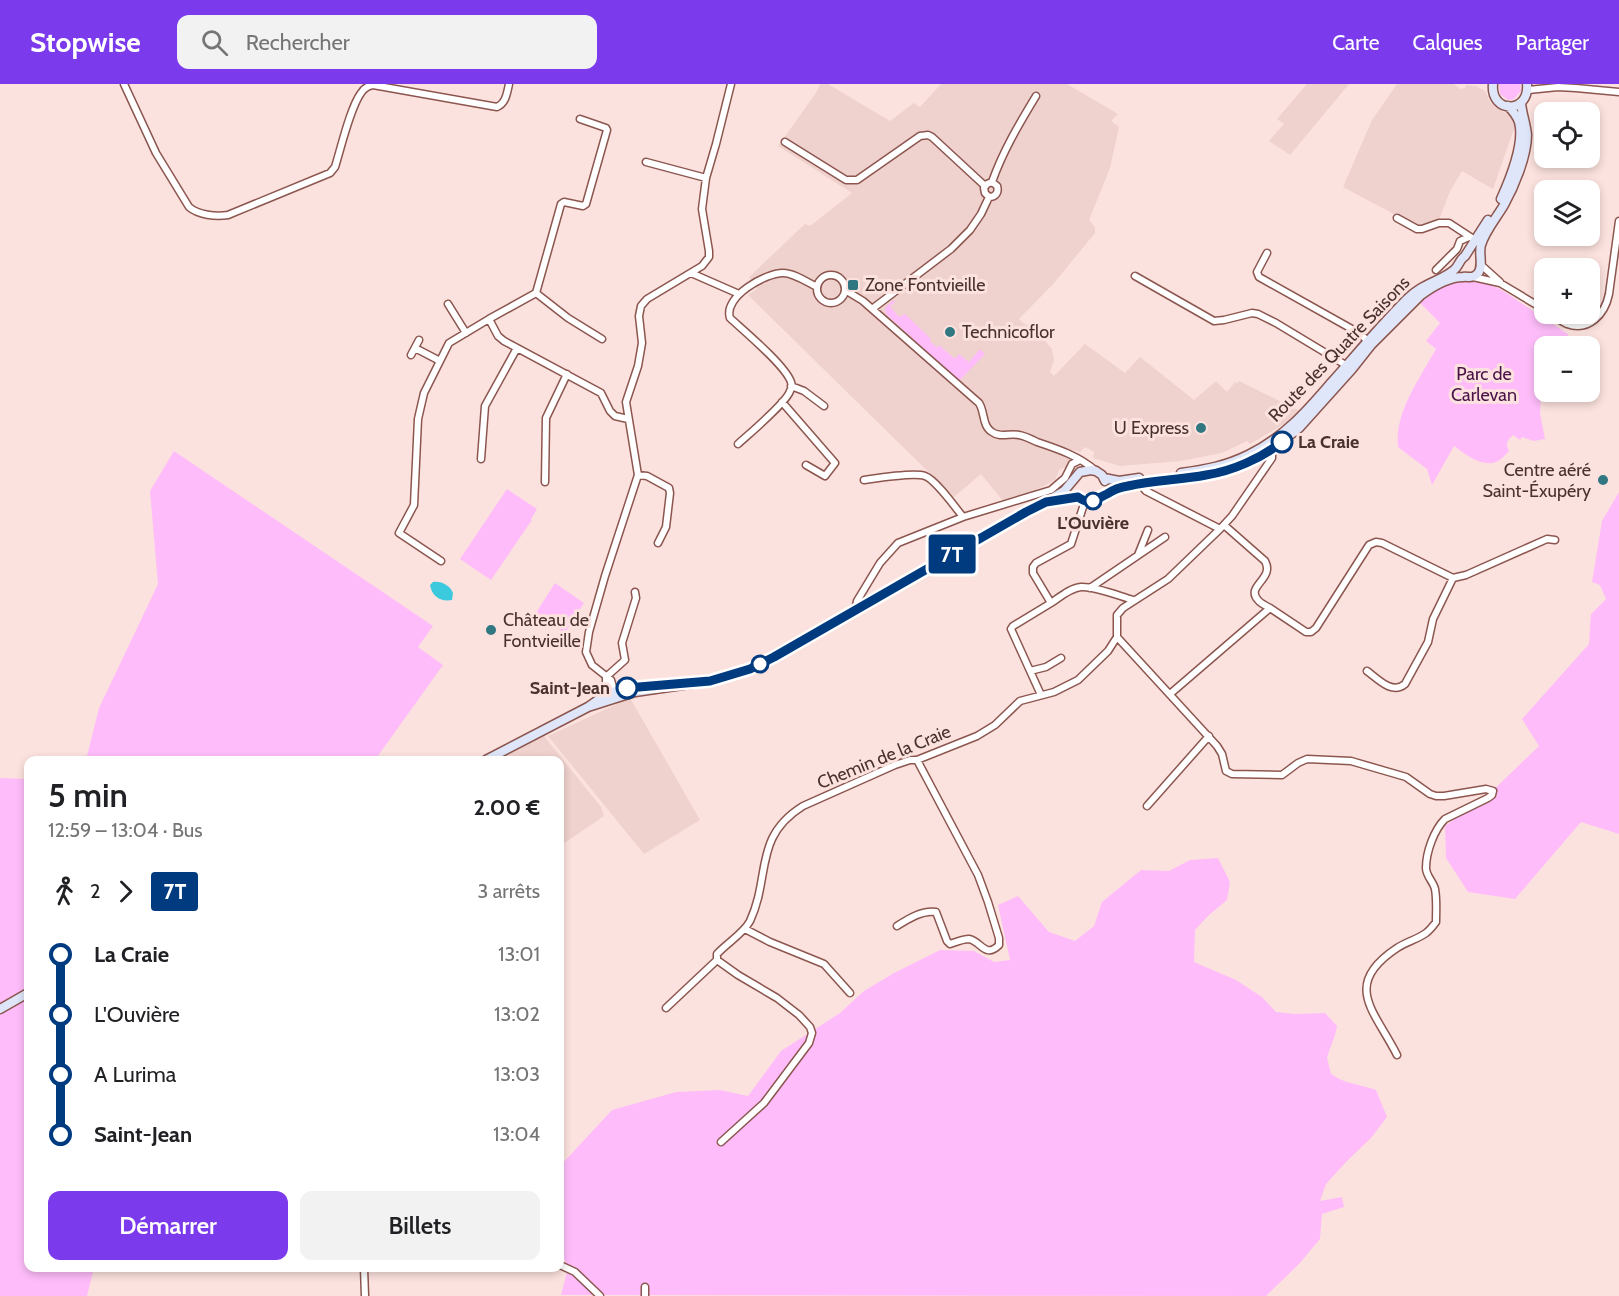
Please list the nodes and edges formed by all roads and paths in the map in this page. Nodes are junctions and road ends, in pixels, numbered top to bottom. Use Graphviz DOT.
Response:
graph roads {
  1 [pos="124,84"];
  2 [pos="509,84"];
  3 [pos="731,84"];
  4 [pos="1484,84"];
  5 [pos="1584,86"];
  6 [pos="1528,87"];
  7 [pos="1492,88"];
  8 [pos="1619,93"];
  9 [pos="1036,96"];
  10 [pos="1521,103"];
  11 [pos="1508,106"];
  12 [pos="580,119"];
  13 [pos="785,142"];
  14 [pos="646,162"];
  15 [pos="706,178"];
  16 [pos="992,183"];
  17 [pos="985,186"];
  18 [pos="989,196"];
  19 [pos="1397,218"];
  20 [pos="1619,221"];
  21 [pos="1472,239"];
  22 [pos="1267,253"];
  23 [pos="1465,256"];
  24 [pos="1480,263"];
  25 [pos="1458,266"];
  26 [pos="1436,270"];
  27 [pos="691,273"];
  28 [pos="1135,276"];
  29 [pos="1468,277"];
  30 [pos="1500,282"];
  31 [pos="817,287"];
  32 [pos="845,290"];
  33 [pos="536,293"];
  34 [pos="739,294"];
  35 [pos="1534,303"];
  36 [pos="448,304"];
  37 [pos="872,309"];
  38 [pos="1600,315"];
  39 [pos="489,319"];
  40 [pos="1567,324"];
  41 [pos="1584,324"];
  42 [pos="466,333"];
  43 [pos="602,339"];
  44 [pos="419,340"];
  45 [pos="1370,343"];
  46 [pos="415,348"];
  47 [pos="517,348"];
  48 [pos="411,355"];
  49 [pos="440,361"];
  50 [pos="1350,367"];
  51 [pos="567,374"];
  52 [pos="791,386"];
  53 [pos="782,402"];
  54 [pos="824,406"];
  55 [pos="628,419"];
  56 [pos="738,444"];
  57 [pos="1270,447"];
  58 [pos="1261,455"];
  59 [pos="481,459"];
  60 [pos="1080,460"];
  61 [pos="806,465"];
  62 [pos="1267,466"];
  63 [pos="1096,471"];
  64 [pos="1080,472"];
  65 [pos="638,474"];
  66 [pos="1104,478"];
  67 [pos="864,480"];
  68 [pos="1074,481"];
  69 [pos="545,482"];
  70 [pos="1142,483"];
  71 [pos="1102,496"];
  72 [pos="1081,499"];
  73 [pos="1046,502"];
  74 [pos="963,517"];
  75 [pos="1222,527"];
  76 [pos="1148,530"];
  77 [pos="1165,537"];
  78 [pos="1555,540"];
  79 [pos="658,543"];
  80 [pos="1138,556"];
  81 [pos="441,561"];
  82 [pos="1453,578"];
  83 [pos="1090,588"];
  84 [pos="635,592"];
  85 [pos="1133,600"];
  86 [pos="1051,603"];
  87 [pos="1270,608"];
  88 [pos="855,611"];
  89 [pos="1117,637"];
  90 [pos="1061,658"];
  91 [pos="1030,671"];
  92 [pos="1367,671"];
  93 [pos="606,677"];
  94 [pos="1170,694"];
  95 [pos="612,695"];
  96 [pos="1041,695"];
  97 [pos="1209,736"];
  98 [pos="494,756"];
  99 [pos="917,760"];
  100 [pos="1147,806"];
  101 [pos="897,926"];
  102 [pos="745,929"];
  103 [pos="717,960"];
  104 [pos="850,993"];
  105 [pos="24,995"];
  106 [pos="666,1008"];
  107 [pos="0,1009"];
  108 [pos="1397,1054"];
  109 [pos="721,1142"];
  110 [pos="564,1267"];
  111 [pos="364,1272"];
  112 [pos="645,1287"];
  113 [pos="365,1296"];
  114 [pos="600,1296"];
  115 [pos="645,1296"];
  1 -- 2 [label="street"];
  3 -- 15 [label="street"];
  4 -- 7 [label="main road"];
  5 -- 6 [label="street"];
  5 -- 8 [label="street"];
  6 -- 10 [label="main road"];
  7 -- 11 [label="main road"];
  9 -- 16 [label="street"];
  10 -- 11 [label="main road"];
  10 -- 24 [label="main road"];
  11 -- 21 [label="main road"];
  12 -- 33 [label="street"];
  13 -- 17 [label="street"];
  14 -- 15 [label="street"];
  15 -- 27 [label="street"];
  16 -- 17 [label="street"];
  16 -- 18 [label="street"];
  17 -- 18 [label="street"];
  18 -- 37 [label="street"];
  19 -- 21 [label="street"];
  20 -- 38 [label="street"];
  21 -- 23 [label="main road"];
  21 -- 26 [label="street"];
  22 -- 45 [label="street"];
  23 -- 24 [label="main road"];
  23 -- 25 [label="main road"];
  24 -- 29 [label="main road"];
  24 -- 30 [label="street"];
  25 -- 29 [label="main road"];
  25 -- 45 [label="main road, Route des Quatre Saisons"];
  27 -- 34 [label="street"];
  27 -- 55 [label="street"];
  28 -- 50 [label="street"];
  29 -- 30 [label="street"];
  29 -- 45 [label="main road, Route des Quatre Saisons"];
  30 -- 35 [label="street"];
  31 -- 32 [label="street"];
  31 -- 32 [label="street"];
  31 -- 34 [label="street"];
  32 -- 37 [label="street"];
  33 -- 39 [label="street"];
  33 -- 43 [label="street"];
  34 -- 52 [label="street"];
  36 -- 42 [label="street"];
  37 -- 60 [label="street"];
  39 -- 42 [label="street"];
  39 -- 47 [label="street"];
  40 -- 41 [label="street"];
  42 -- 49 [label="street"];
  44 -- 46 [label="street"];
  45 -- 50 [label="main road, Route des Quatre Saisons"];
  46 -- 48 [label="street"];
  46 -- 49 [label="street"];
  47 -- 51 [label="street"];
  47 -- 59 [label="street"];
  49 -- 81 [label="street"];
  50 -- 57 [label="main road, Route des Quatre Saisons"];
  51 -- 55 [label="street"];
  51 -- 69 [label="street"];
  52 -- 53 [label="street"];
  52 -- 54 [label="street"];
  53 -- 56 [label="street"];
  53 -- 61 [label="street"];
  55 -- 65 [label="street"];
  57 -- 58 [label="main road, Route des Quatre Saisons"];
  57 -- 62 [label="street, Chemin de la Craie"];
  57 -- 66 [label="main road, Route des Quatre Saisons"];
  58 -- 62 [label="street"];
  58 -- 70 [label="main road, Route des Quatre Saisons"];
  60 -- 63 [label="street"];
  60 -- 64 [label="street"];
  60 -- 74 [label="street"];
  62 -- 75 [label="street, Chemin de la Craie"];
  63 -- 64 [label="main road"];
  63 -- 66 [label="main road"];
  64 -- 68 [label="main road"];
  65 -- 79 [label="street"];
  65 -- 93 [label="street"];
  66 -- 71 [label="main road"];
  67 -- 74 [label="street"];
  68 -- 72 [label="main road"];
  68 -- 73 [label="main road"];
  70 -- 71 [label="main road, Route des Quatre Saisons"];
  70 -- 75 [label="street"];
  71 -- 72 [label="main road"];
  72 -- 73 [label="main road"];
  72 -- 86 [label="street"];
  73 -- 88 [label="main road"];
  74 -- 88 [label="street"];
  75 -- 85 [label="street, Chemin de la Craie"];
  75 -- 87 [label="street"];
  76 -- 80 [label="street"];
  77 -- 80 [label="street"];
  78 -- 82 [label="street"];
  80 -- 83 [label="street"];
  82 -- 87 [label="street"];
  82 -- 92 [label="street"];
  83 -- 85 [label="street"];
  83 -- 86 [label="street"];
  84 -- 93 [label="street"];
  85 -- 89 [label="street, Chemin de la Craie"];
  86 -- 91 [label="street"];
  87 -- 94 [label="street"];
  88 -- 95 [label="main road"];
  89 -- 94 [label="street"];
  89 -- 96 [label="street, Chemin de la Craie"];
  90 -- 91 [label="street"];
  91 -- 96 [label="street"];
  93 -- 95 [label="street"];
  94 -- 97 [label="street"];
  95 -- 98 [label="main road"];
  96 -- 99 [label="street, Chemin de la Craie"];
  97 -- 100 [label="street"];
  97 -- 108 [label="street"];
  99 -- 101 [label="street"];
  99 -- 102 [label="street, Chemin de la Craie"];
  102 -- 103 [label="street, Chemin de la Craie"];
  102 -- 104 [label="street"];
  103 -- 106 [label="street, Chemin de la Craie"];
  103 -- 109 [label="street"];
  105 -- 107 [label="main road"];
  110 -- 114 [label="street"];
  111 -- 113 [label="street"];
  112 -- 115 [label="street"];
}
